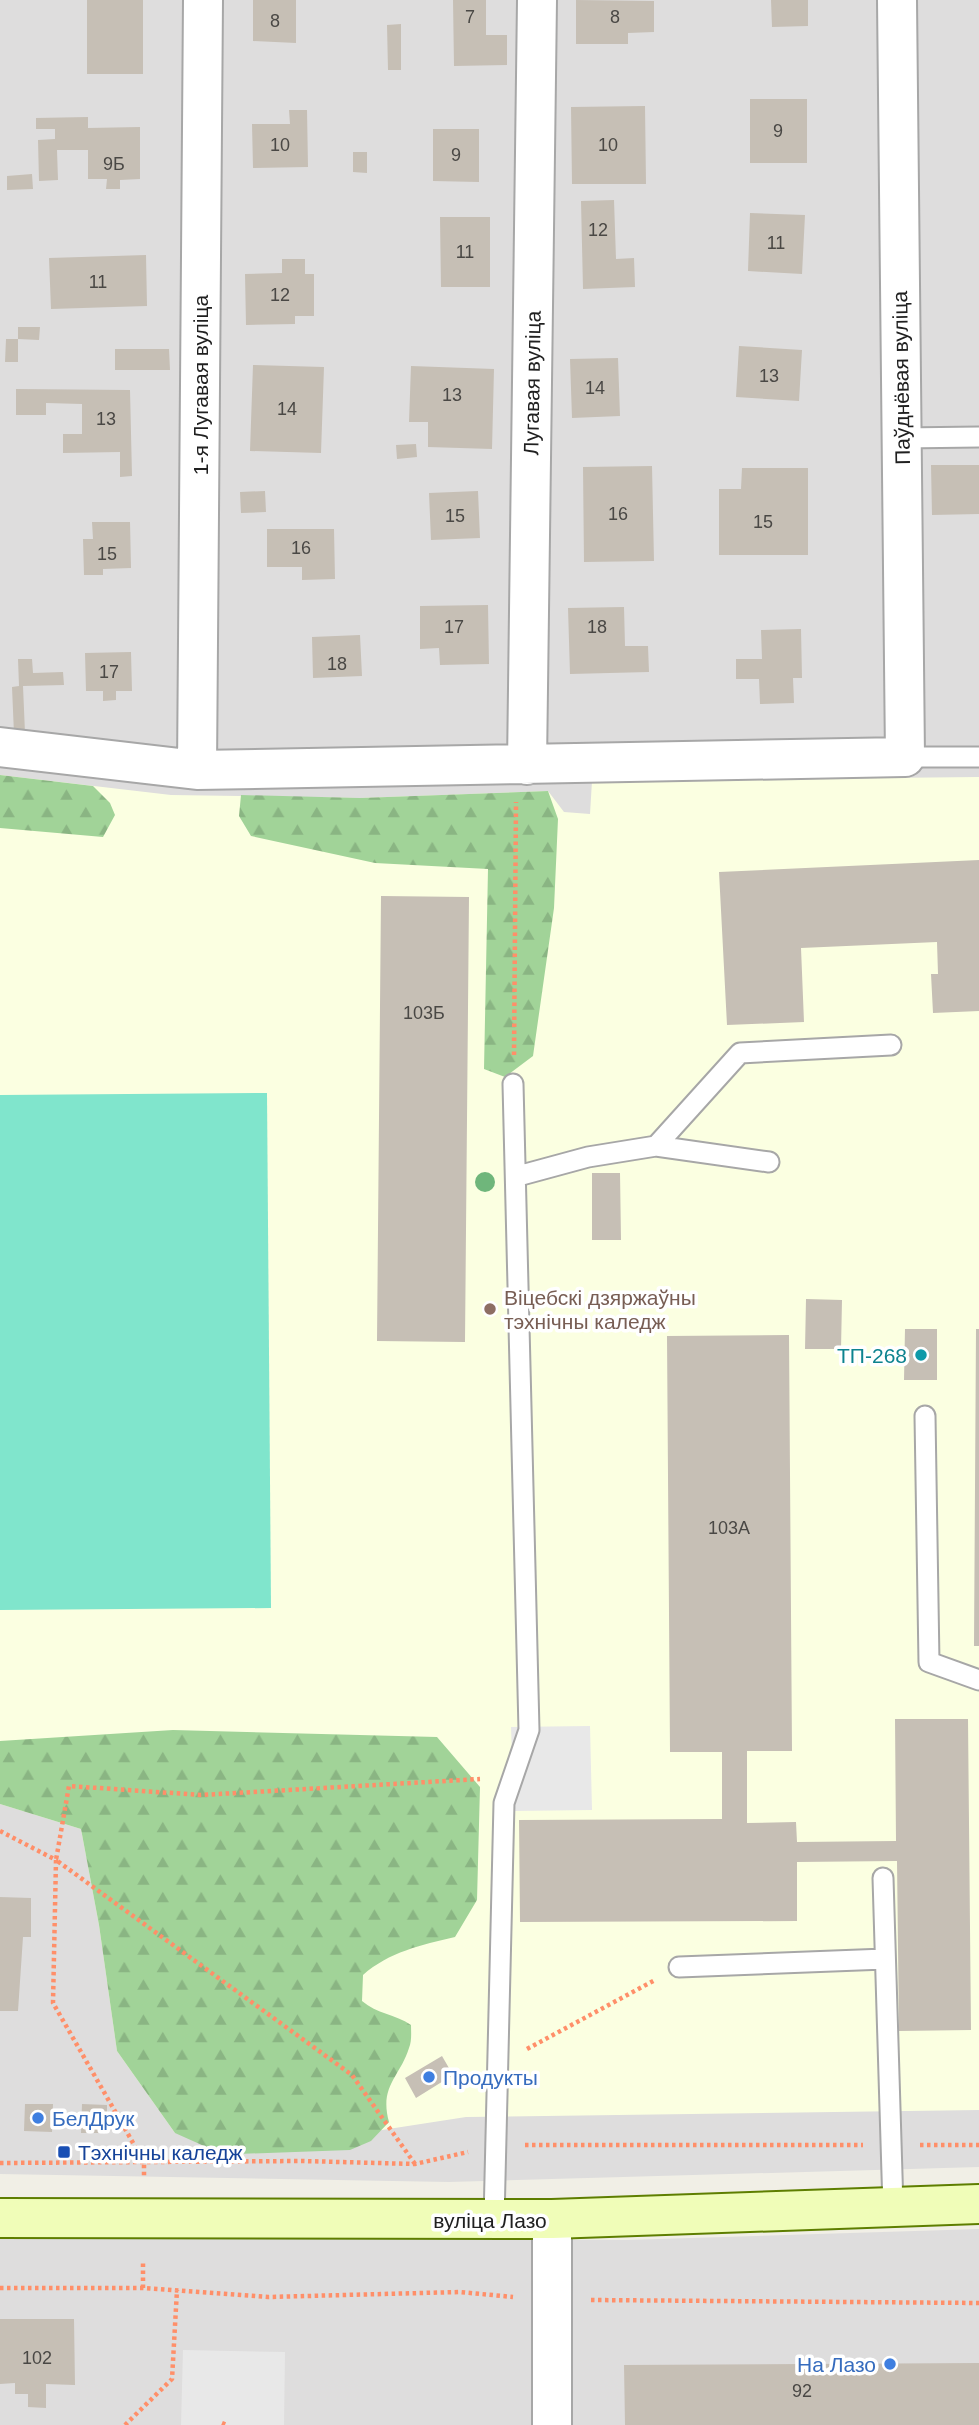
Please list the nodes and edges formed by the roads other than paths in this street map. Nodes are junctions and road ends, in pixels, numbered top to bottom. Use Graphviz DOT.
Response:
graph roads {
  1 [pos="203,0"];
  2 [pos="537,0"];
  3 [pos="897,0"];
  4 [pos="979,437"];
  5 [pos="902,438"];
  6 [pos="0,747"];
  7 [pos="905,757"];
  8 [pos="979,757"];
  9 [pos="520,766"];
  10 [pos="197,771"];
  11 [pos="891,1045"];
  12 [pos="513,1084"];
  13 [pos="656,1146"];
  14 [pos="769,1161"];
  15 [pos="518,1176"];
  16 [pos="925,1416"];
  17 [pos="979,1680"];
  18 [pos="883,1878"];
  19 [pos="885,1959"];
  20 [pos="679,1967"];
  21 [pos="979,2204"];
  22 [pos="893,2207"];
  23 [pos="0,2218"];
  24 [pos="552,2219"];
  25 [pos="494,2220"];
  26 [pos="552,2425"];
  1 -- 10 [label="street, 1-я Лугавая вуліца"];
  2 -- 9 [label="street, Лугавая вуліца"];
  3 -- 5 [label="street, Паўднёвая вуліца"];
  4 -- 5 [label="lane"];
  5 -- 7 [label="street, Паўднёвая вуліца"];
  6 -- 10 [label="street"];
  7 -- 8 [label="lane"];
  7 -- 9 [label="street"];
  9 -- 10 [label="street"];
  11 -- 13 [label="lane"];
  12 -- 15 [label="lane"];
  13 -- 14 [label="lane"];
  13 -- 15 [label="lane"];
  15 -- 25 [label="lane"];
  16 -- 17 [label="lane"];
  18 -- 19 [label="lane"];
  19 -- 20 [label="lane"];
  19 -- 22 [label="lane"];
  21 -- 22 [label="street, вуліца Лазо"];
  22 -- 24 [label="street, вуліца Лазо"];
  23 -- 25 [label="street, вуліца Лазо"];
  24 -- 25 [label="street, вуліца Лазо"];
  24 -- 26 [label="street"];
}
